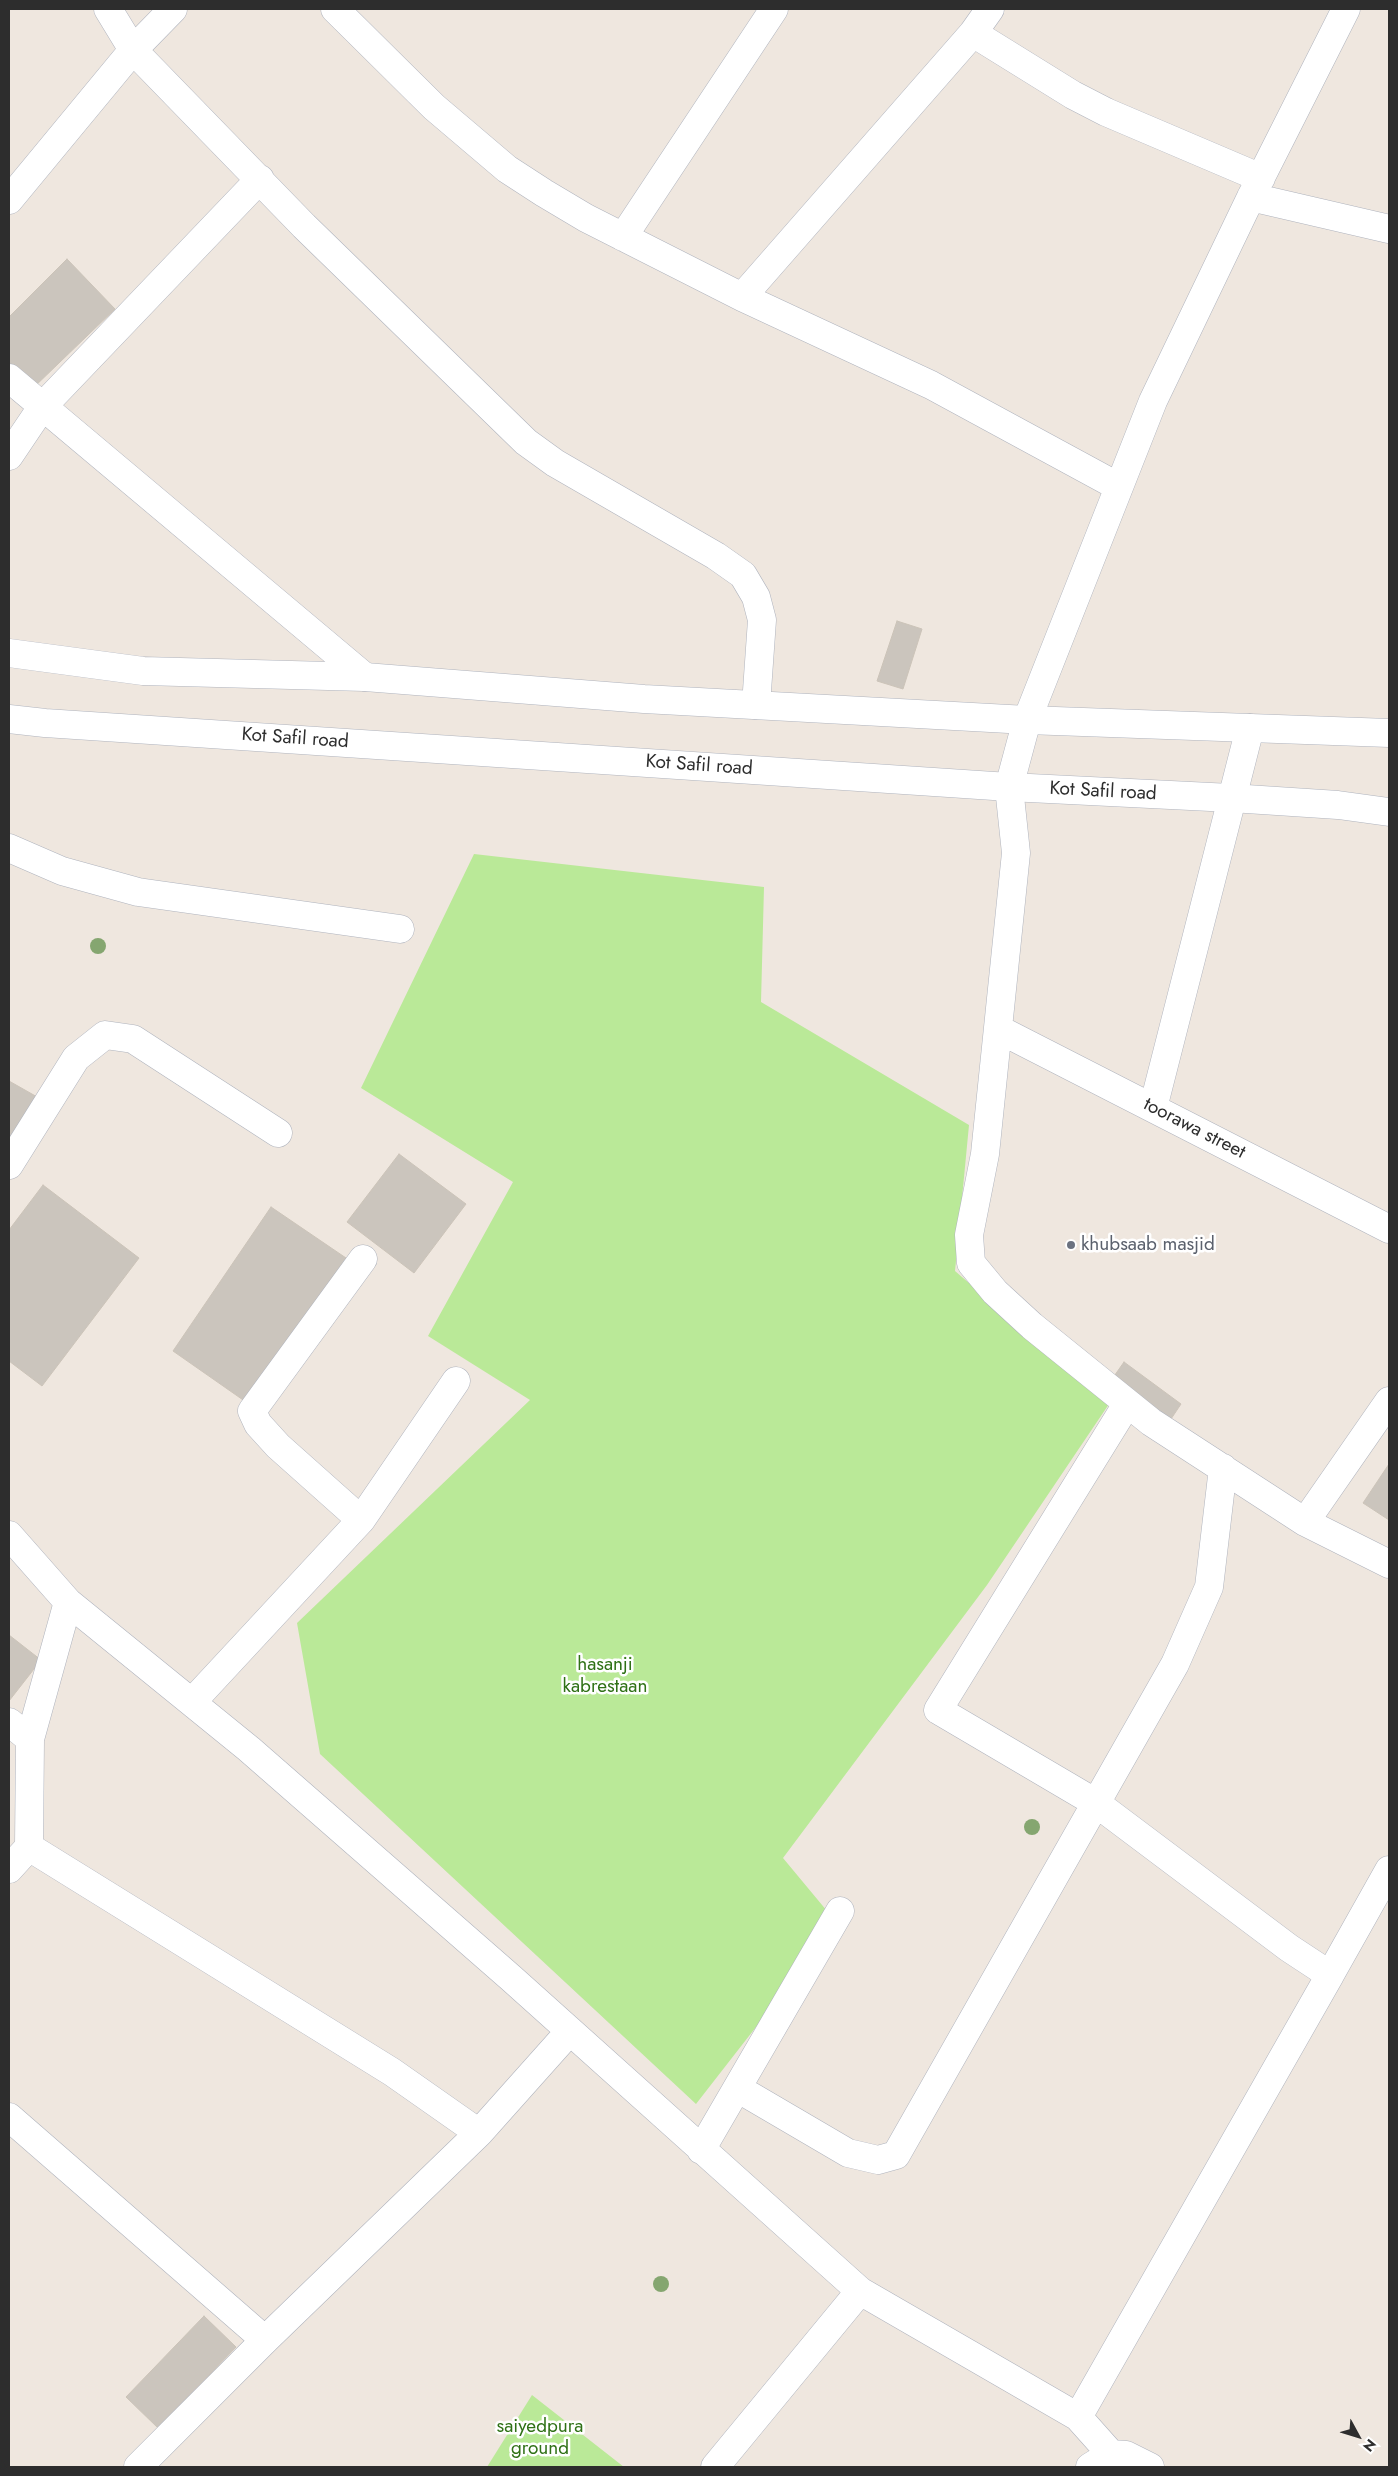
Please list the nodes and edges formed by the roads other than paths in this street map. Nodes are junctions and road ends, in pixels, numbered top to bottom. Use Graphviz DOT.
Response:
graph roads {
  1 [pos="108,9"];
  2 [pos="173,9"];
  3 [pos="335,9"];
  4 [pos="774,9"];
  5 [pos="990,9"];
  6 [pos="1346,9"];
  7 [pos="973,33"];
  8 [pos="133,50"];
  9 [pos="260,179"];
  10 [pos="1256,188"];
  11 [pos="9,200"];
  12 [pos="1389,229"];
  13 [pos="624,237"];
  14 [pos="742,298"];
  15 [pos="9,378"];
  16 [pos="42,407"];
  17 [pos="9,456"];
  18 [pos="1119,487"];
  19 [pos="9,654"];
  20 [pos="365,677"];
  21 [pos="756,704"];
  22 [pos="9,719"];
  23 [pos="1027,720"];
  24 [pos="1250,728"];
  25 [pos="1388,732"];
  26 [pos="1009,787"];
  27 [pos="1231,798"];
  28 [pos="1389,812"];
  29 [pos="9,848"];
  30 [pos="400,929"];
  31 [pos="998,1029"];
  32 [pos="1153,1108"];
  33 [pos="278,1133"];
  34 [pos="9,1165"];
  35 [pos="1389,1229"];
  36 [pos="363,1259"];
  37 [pos="456,1381"];
  38 [pos="1389,1401"];
  39 [pos="1128,1404"];
  40 [pos="1222,1468"];
  41 [pos="361,1520"];
  42 [pos="1305,1522"];
  43 [pos="9,1535"];
  44 [pos="1389,1564"];
  45 [pos="68,1602"];
  46 [pos="192,1702"];
  47 [pos="9,1722"];
  48 [pos="30,1739"];
  49 [pos="1096,1803"];
  50 [pos="29,1847"];
  51 [pos="9,1869"];
  52 [pos="1389,1870"];
  53 [pos="840,1911"];
  54 [pos="1330,1975"];
  55 [pos="570,2031"];
  56 [pos="737,2088"];
  57 [pos="9,2118"];
  58 [pos="479,2133"];
  59 [pos="701,2150"];
  60 [pos="860,2291"];
  61 [pos="265,2340"];
  62 [pos="1078,2417"];
  63 [pos="1101,2461"];
  64 [pos="138,2467"];
  65 [pos="715,2467"];
  66 [pos="1150,2467"];
  1 -- 8 [label="street"];
  2 -- 8 [label="street"];
  3 -- 13 [label="street"];
  4 -- 13 [label="street"];
  5 -- 7 [label="street"];
  6 -- 10 [label="street"];
  7 -- 10 [label="street"];
  7 -- 14 [label="street"];
  8 -- 9 [label="street"];
  8 -- 11 [label="street"];
  9 -- 16 [label="street"];
  9 -- 21 [label="street"];
  10 -- 12 [label="street"];
  10 -- 18 [label="street"];
  13 -- 14 [label="street"];
  14 -- 18 [label="street"];
  15 -- 16 [label="street"];
  16 -- 17 [label="street"];
  16 -- 20 [label="street"];
  18 -- 23 [label="street"];
  19 -- 20 [label="street"];
  20 -- 21 [label="street"];
  21 -- 23 [label="street"];
  22 -- 26 [label="street, Kot Safil road"];
  23 -- 24 [label="street"];
  23 -- 26 [label="street"];
  24 -- 25 [label="street"];
  24 -- 27 [label="street"];
  26 -- 27 [label="street, Kot Safil road"];
  26 -- 31 [label="street"];
  27 -- 28 [label="street, Kot Safil road"];
  27 -- 32 [label="street"];
  29 -- 30 [label="street"];
  31 -- 32 [label="street, toorawa street"];
  31 -- 39 [label="street"];
  32 -- 35 [label="street, toorawa street"];
  33 -- 34 [label="street"];
  36 -- 41 [label="street"];
  37 -- 41 [label="street"];
  38 -- 42 [label="street"];
  39 -- 40 [label="street"];
  39 -- 49 [label="street"];
  40 -- 42 [label="street"];
  40 -- 49 [label="street"];
  41 -- 46 [label="street"];
  42 -- 44 [label="street"];
  43 -- 45 [label="street"];
  45 -- 46 [label="street"];
  45 -- 48 [label="street"];
  46 -- 55 [label="street"];
  47 -- 48 [label="street"];
  48 -- 50 [label="street"];
  49 -- 54 [label="street"];
  49 -- 56 [label="street"];
  50 -- 51 [label="street"];
  50 -- 58 [label="street"];
  52 -- 54 [label="street"];
  53 -- 56 [label="street"];
  54 -- 62 [label="street"];
  55 -- 58 [label="street"];
  55 -- 59 [label="street"];
  56 -- 59 [label="street"];
  57 -- 61 [label="street"];
  58 -- 61 [label="street"];
  59 -- 60 [label="street"];
  60 -- 62 [label="street"];
  60 -- 65 [label="street"];
  61 -- 64 [label="street"];
  62 -- 63 [label="street"];
  63 -- 66 [label="street"];
}
